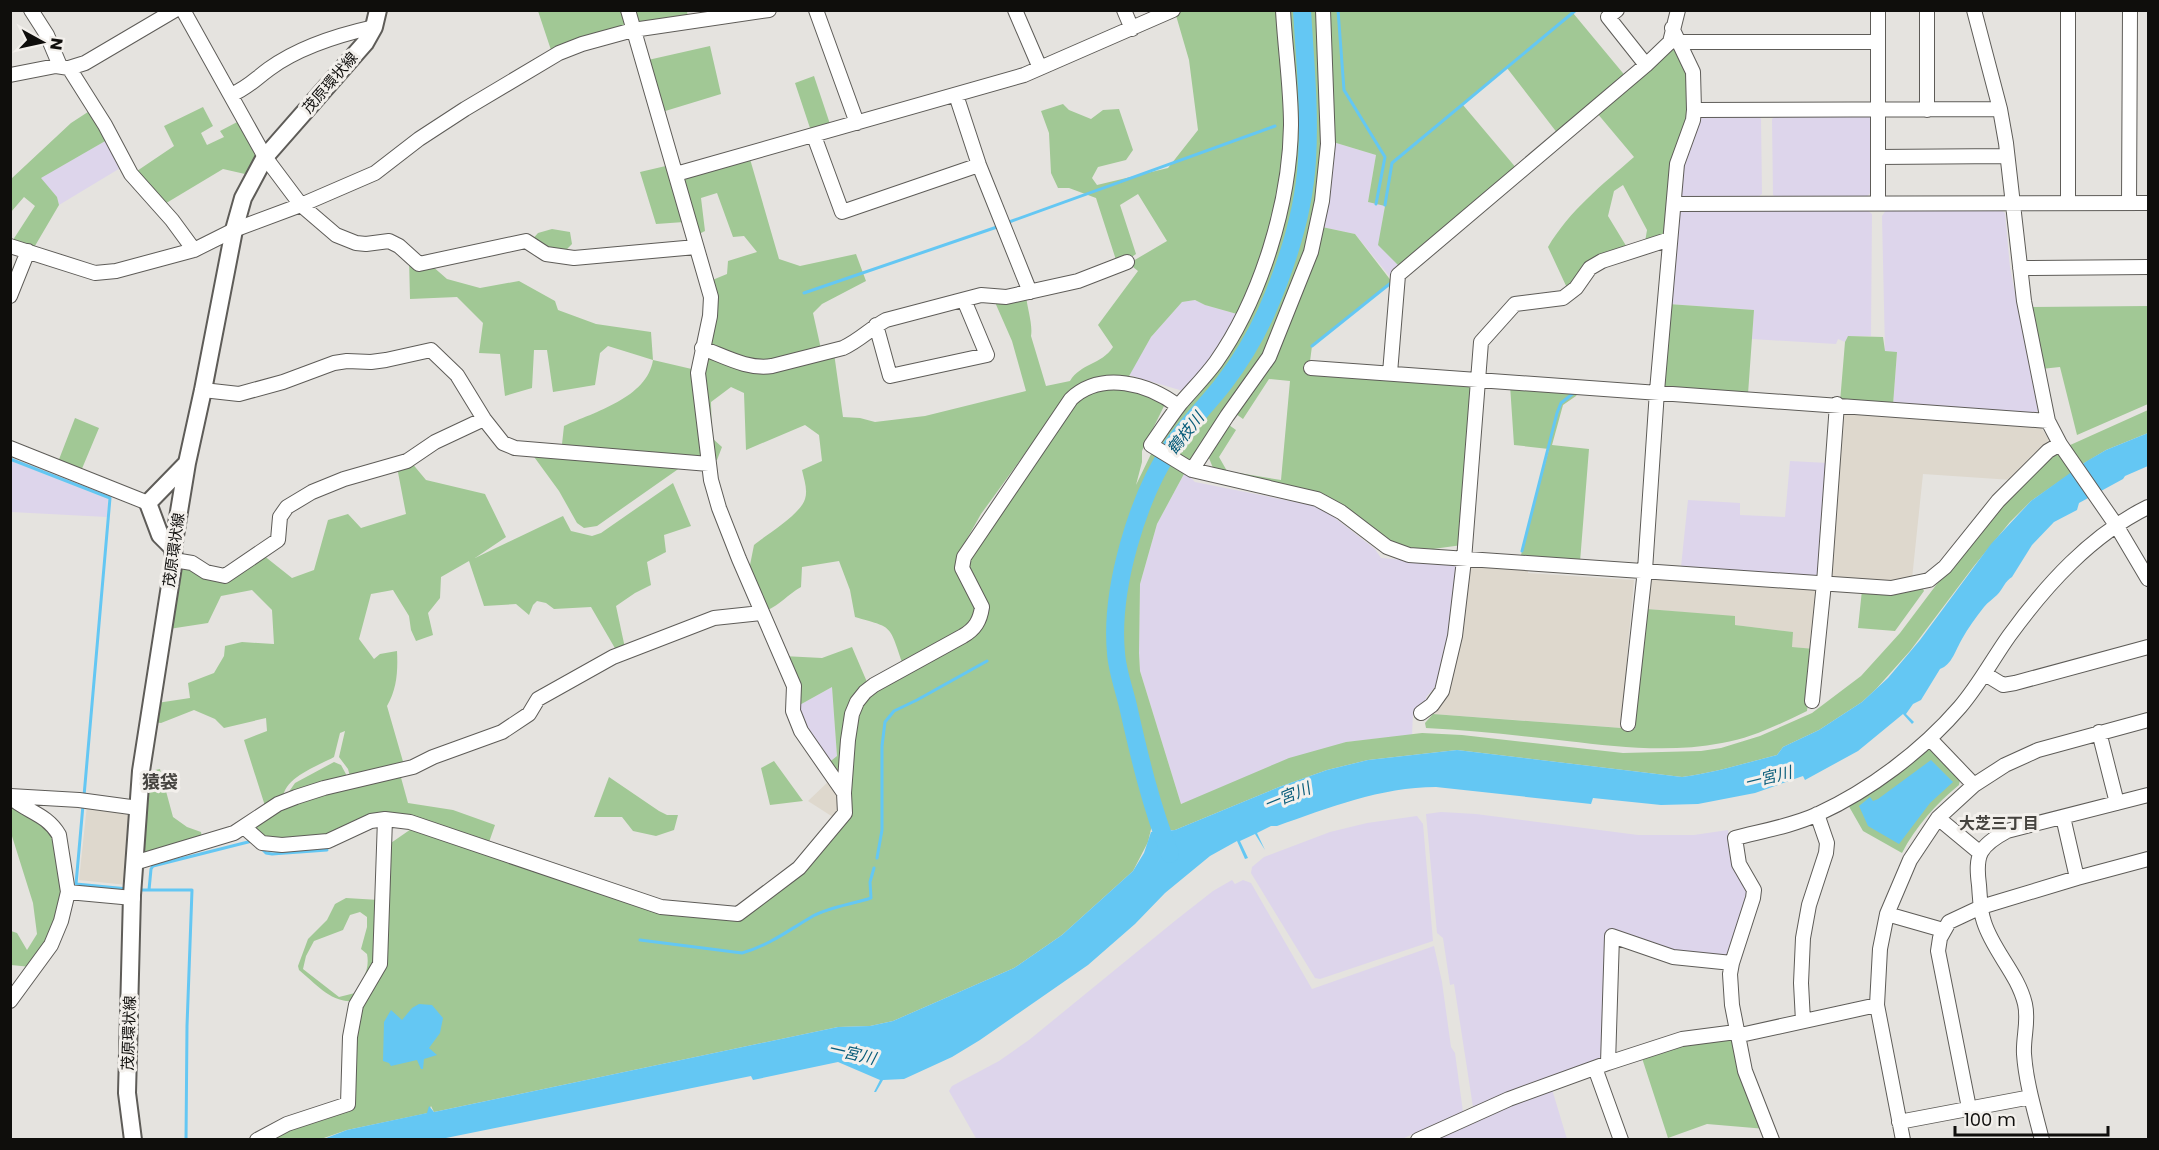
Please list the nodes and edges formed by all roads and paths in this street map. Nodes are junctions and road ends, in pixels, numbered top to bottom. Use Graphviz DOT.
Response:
graph roads {
  1 [pos="31,10"];
  2 [pos="175,10"];
  3 [pos="183,10"];
  4 [pos="378,10"];
  5 [pos="628,10"];
  6 [pos="769,10"];
  7 [pos="816,10"];
  8 [pos="1015,10"];
  9 [pos="1124,10"];
  10 [pos="1173,10"];
  11 [pos="1283,10"];
  12 [pos="1323,10"];
  13 [pos="1617,10"];
  14 [pos="1678,10"];
  15 [pos="1878,10"];
  16 [pos="1927,10"];
  17 [pos="1974,10"];
  18 [pos="2068,10"];
  19 [pos="2130,10"];
  20 [pos="374,27"];
  21 [pos="1672,28"];
  22 [pos="1132,29"];
  23 [pos="633,30"];
  24 [pos="1679,42"];
  25 [pos="1878,42"];
  26 [pos="1646,65"];
  27 [pos="64,67"];
  28 [pos="1040,68"];
  29 [pos="10,75"];
  30 [pos="231,95"];
  31 [pos="956,95"];
  32 [pos="2000,109"];
  33 [pos="1695,110"];
  34 [pos="1878,110"];
  35 [pos="1927,110"];
  36 [pos="857,123"];
  37 [pos="814,136"];
  38 [pos="2007,156"];
  39 [pos="265,157"];
  40 [pos="1878,157"];
  41 [pos="979,165"];
  42 [pos="676,174"];
  43 [pos="2068,202"];
  44 [pos="2129,202"];
  45 [pos="2148,202"];
  46 [pos="1878,203"];
  47 [pos="2012,203"];
  48 [pos="1674,204"];
  49 [pos="301,206"];
  50 [pos="234,230"];
  51 [pos="1670,239"];
  52 [pos="10,246"];
  53 [pos="696,247"];
  54 [pos="194,250"];
  55 [pos="28,251"];
  56 [pos="1127,262"];
  57 [pos="2148,267"];
  58 [pos="2020,268"];
  59 [pos="1030,292"];
  60 [pos="10,296"];
  61 [pos="964,300"];
  62 [pos="876,325"];
  63 [pos="702,348"];
  64 [pos="1311,368"];
  65 [pos="1390,373"];
  66 [pos="1477,378"];
  67 [pos="203,390"];
  68 [pos="1657,391"];
  69 [pos="1837,404"];
  70 [pos="1179,406"];
  71 [pos="484,419"];
  72 [pos="2048,421"];
  73 [pos="2060,444"];
  74 [pos="10,448"];
  75 [pos="187,463"];
  76 [pos="709,464"];
  77 [pos="1190,469"];
  78 [pos="148,503"];
  79 [pos="2148,507"];
  80 [pos="2116,525"];
  81 [pos="173,554"];
  82 [pos="1464,560"];
  83 [pos="1645,570"];
  84 [pos="2148,579"];
  85 [pos="1824,583"];
  86 [pos="761,613"];
  87 [pos="2148,647"];
  88 [pos="1985,674"];
  89 [pos="1812,701"];
  90 [pos="1421,713"];
  91 [pos="2148,720"];
  92 [pos="1628,724"];
  93 [pos="2099,732"];
  94 [pos="1930,739"];
  95 [pos="1974,785"];
  96 [pos="844,793"];
  97 [pos="2148,795"];
  98 [pos="10,796"];
  99 [pos="2117,803"];
  100 [pos="138,808"];
  101 [pos="1817,814"];
  102 [pos="2063,817"];
  103 [pos="1938,818"];
  104 [pos="385,819"];
  105 [pos="245,828"];
  106 [pos="1979,852"];
  107 [pos="2148,859"];
  108 [pos="134,863"];
  109 [pos="2078,878"];
  110 [pos="68,892"];
  111 [pos="133,892"];
  112 [pos="1981,907"];
  113 [pos="1887,914"];
  114 [pos="1943,930"];
  115 [pos="1732,963"];
  116 [pos="10,1001"];
  117 [pos="1877,1005"];
  118 [pos="1803,1021"];
  119 [pos="1736,1032"];
  120 [pos="1602,1065"];
  121 [pos="2031,1097"];
  122 [pos="1969,1108"];
  123 [pos="1899,1122"];
  124 [pos="133,1140"];
  125 [pos="257,1140"];
  126 [pos="1418,1140"];
  127 [pos="1621,1140"];
  128 [pos="1773,1140"];
  129 [pos="1903,1140"];
  130 [pos="2042,1140"];
  1 -- 27 [label="street"];
  2 -- 27 [label="street"];
  3 -- 30 [label="street"];
  4 -- 20 [label="main road, 茂原環状線"];
  5 -- 23 [label="street"];
  6 -- 23 [label="street"];
  7 -- 36 [label="street"];
  8 -- 28 [label="street"];
  9 -- 22 [label="street"];
  10 -- 22 [label="street"];
  11 -- 70 [label="street"];
  12 -- 77 [label="street"];
  13 -- 26 [label="street"];
  14 -- 21 [label="street"];
  15 -- 25 [label="street"];
  16 -- 35 [label="street"];
  17 -- 32 [label="street"];
  18 -- 43 [label="street"];
  19 -- 44 [label="street"];
  20 -- 30 [label="street"];
  20 -- 39 [label="main road, 茂原環状線"];
  21 -- 24 [label="street"];
  21 -- 26 [label="street"];
  22 -- 28 [label="street"];
  23 -- 42 [label="street"];
  23 -- 49 [label="street"];
  24 -- 25 [label="street"];
  24 -- 33 [label="street"];
  25 -- 34 [label="street"];
  26 -- 65 [label="street"];
  27 -- 29 [label="street"];
  27 -- 54 [label="street"];
  28 -- 31 [label="street"];
  30 -- 39 [label="street"];
  31 -- 36 [label="street"];
  31 -- 41 [label="street"];
  32 -- 35 [label="street"];
  32 -- 38 [label="street"];
  33 -- 34 [label="street"];
  33 -- 48 [label="street"];
  34 -- 35 [label="street"];
  34 -- 40 [label="street"];
  36 -- 37 [label="street"];
  37 -- 41 [label="street"];
  37 -- 42 [label="street"];
  38 -- 40 [label="street"];
  38 -- 47 [label="street"];
  39 -- 49 [label="street"];
  39 -- 50 [label="main road, 茂原環状線"];
  40 -- 46 [label="street"];
  41 -- 59 [label="street"];
  42 -- 53 [label="street"];
  43 -- 44 [label="street"];
  43 -- 47 [label="street"];
  44 -- 45 [label="street"];
  46 -- 47 [label="street"];
  46 -- 48 [label="street"];
  47 -- 58 [label="street"];
  48 -- 51 [label="street"];
  49 -- 50 [label="street"];
  49 -- 53 [label="street"];
  50 -- 54 [label="street"];
  50 -- 67 [label="main road, 茂原環状線"];
  51 -- 66 [label="street"];
  51 -- 68 [label="street"];
  52 -- 55 [label="street"];
  53 -- 63 [label="street"];
  54 -- 55 [label="street"];
  55 -- 60 [label="street"];
  56 -- 59 [label="street"];
  57 -- 58 [label="street"];
  58 -- 72 [label="street"];
  59 -- 61 [label="street"];
  61 -- 62 [label="street"];
  61 -- 62 [label="street"];
  62 -- 63 [label="street"];
  63 -- 76 [label="street"];
  64 -- 65 [label="street"];
  65 -- 66 [label="street"];
  66 -- 68 [label="street"];
  66 -- 82 [label="street"];
  67 -- 71 [label="street"];
  67 -- 75 [label="main road, 茂原環状線"];
  68 -- 69 [label="street"];
  68 -- 83 [label="street"];
  69 -- 72 [label="street"];
  69 -- 85 [label="street"];
  70 -- 77 [label="street"];
  70 -- 96 [label="street"];
  71 -- 76 [label="street"];
  71 -- 81 [label="street"];
  72 -- 73 [label="street"];
  73 -- 80 [label="street"];
  73 -- 85 [label="street"];
  74 -- 78 [label="street"];
  75 -- 78 [label="main road"];
  75 -- 81 [label="main road, 茂原環状線"];
  76 -- 86 [label="street"];
  77 -- 82 [label="street"];
  78 -- 81 [label="main road"];
  79 -- 80 [label="street"];
  80 -- 84 [label="street"];
  80 -- 88 [label="street"];
  81 -- 100 [label="main road, 茂原環状線"];
  82 -- 83 [label="street"];
  82 -- 90 [label="street"];
  83 -- 85 [label="street"];
  83 -- 92 [label="street"];
  85 -- 89 [label="street"];
  86 -- 96 [label="street"];
  86 -- 105 [label="street"];
  87 -- 88 [label="street"];
  88 -- 94 [label="street"];
  91 -- 93 [label="street"];
  93 -- 95 [label="street"];
  93 -- 99 [label="street"];
  94 -- 95 [label="street"];
  94 -- 101 [label="street"];
  95 -- 103 [label="street"];
  96 -- 104 [label="street"];
  97 -- 99 [label="street"];
  98 -- 100 [label="street"];
  98 -- 110 [label="street"];
  99 -- 102 [label="street"];
  100 -- 108 [label="main road, 茂原環状線"];
  101 -- 115 [label="street"];
  101 -- 118 [label="street"];
  102 -- 106 [label="street"];
  102 -- 109 [label="street"];
  103 -- 106 [label="street"];
  103 -- 113 [label="street"];
  104 -- 105 [label="street"];
  104 -- 125 [label="street"];
  105 -- 108 [label="street"];
  106 -- 112 [label="street"];
  107 -- 109 [label="street"];
  108 -- 111 [label="main road, 茂原環状線"];
  109 -- 112 [label="street"];
  110 -- 111 [label="street"];
  110 -- 116 [label="street"];
  111 -- 124 [label="main road, 茂原環状線"];
  112 -- 114 [label="street"];
  112 -- 121 [label="street"];
  113 -- 114 [label="street"];
  113 -- 117 [label="street"];
  114 -- 122 [label="street"];
  115 -- 119 [label="street"];
  115 -- 120 [label="street"];
  117 -- 118 [label="street"];
  117 -- 123 [label="street"];
  118 -- 119 [label="street"];
  119 -- 120 [label="street"];
  119 -- 128 [label="street"];
  120 -- 126 [label="street"];
  120 -- 127 [label="street"];
  121 -- 122 [label="street"];
  121 -- 130 [label="street"];
  122 -- 123 [label="street"];
  123 -- 129 [label="street"];
}
